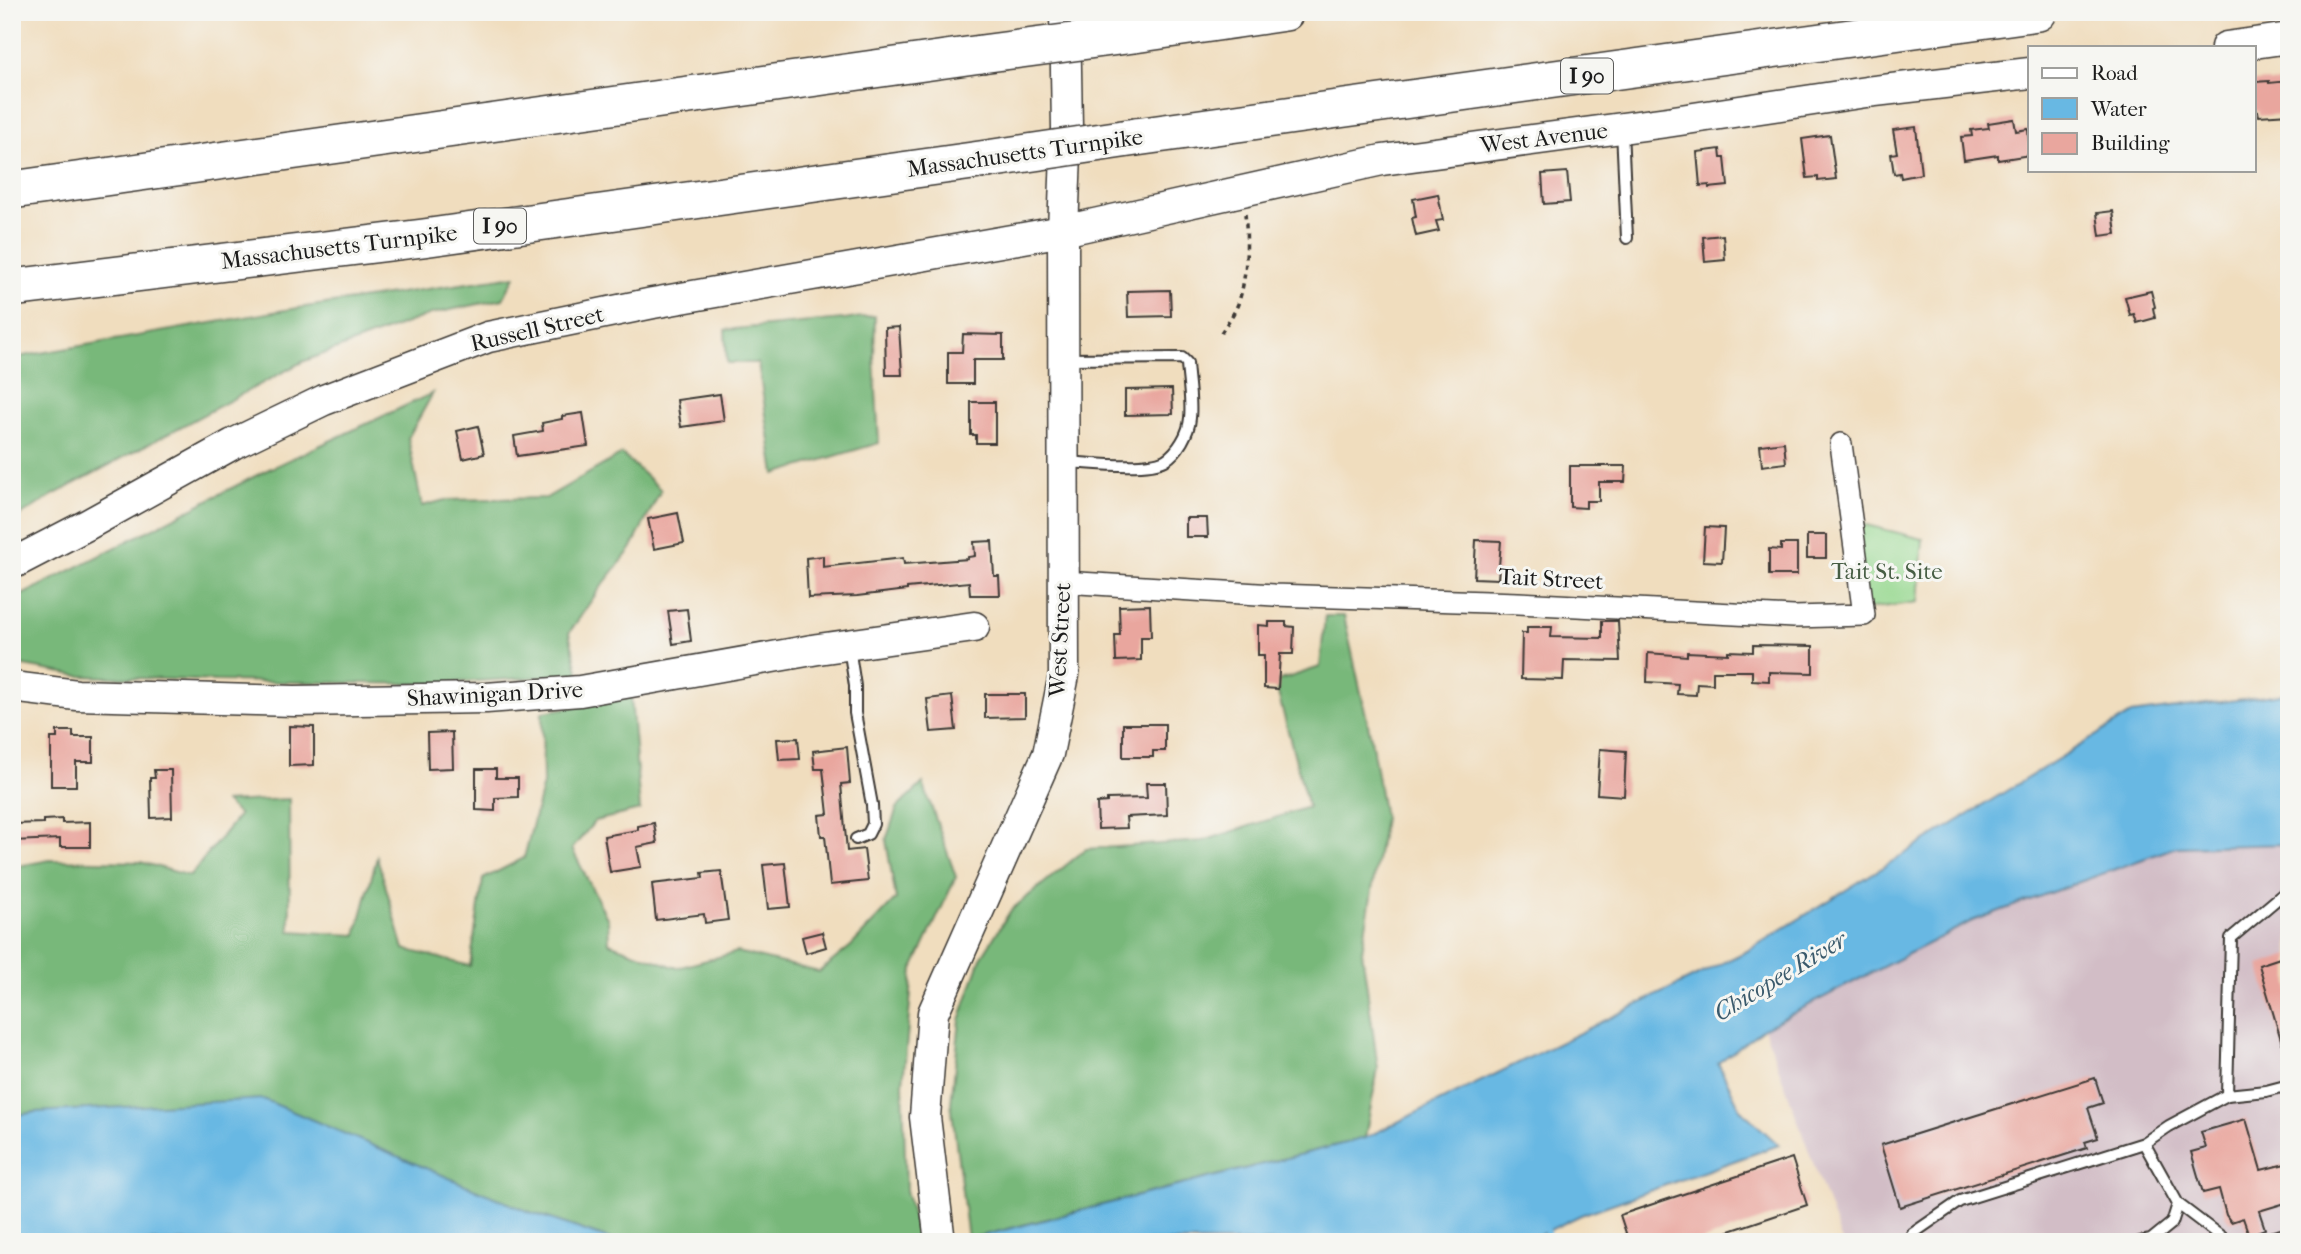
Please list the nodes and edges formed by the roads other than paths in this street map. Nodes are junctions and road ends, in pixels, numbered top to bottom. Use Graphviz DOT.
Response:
graph roads {
  1 [pos="1065,12"];
  2 [pos="1285,12"];
  3 [pos="2038,12"];
  4 [pos="2289,38"];
  5 [pos="2234,46"];
  6 [pos="2028,73"];
  7 [pos="1622,128"];
  8 [pos="12,190"];
  9 [pos="1063,231"];
  10 [pos="1627,237"];
  11 [pos="12,288"];
  12 [pos="1063,359"];
  13 [pos="1841,444"];
  14 [pos="1063,462"];
  15 [pos="12,564"];
  16 [pos="1063,582"];
  17 [pos="974,627"];
  18 [pos="848,645"];
  19 [pos="12,687"];
  20 [pos="856,839"];
  21 [pos="2289,893"];
  22 [pos="2289,1085"];
  23 [pos="2227,1095"];
  24 [pos="2144,1143"];
  25 [pos="2178,1204"];
  26 [pos="2289,1233"];
  27 [pos="940,1236"];
  28 [pos="1909,1242"];
  29 [pos="2140,1242"];
  30 [pos="2228,1242"];
  31 [pos="2254,1242"];
  1 -- 9 [label="main road, West Street"];
  2 -- 8 [label="highway, bridge"];
  3 -- 11 [label="highway, Massachusetts Turnpike / I 90, bridge"];
  4 -- 5 [label="main road"];
  6 -- 7 [label="main road, West Avenue"];
  7 -- 9 [label="main road, West Avenue"];
  7 -- 10 [label="lane"];
  9 -- 12 [label="main road, West Street"];
  9 -- 15 [label="main road, Russell Street"];
  12 -- 14 [label="main road, West Street"];
  12 -- 14 [label="lane"];
  13 -- 16 [label="street, Tait Street"];
  14 -- 16 [label="main road, West Street"];
  16 -- 27 [label="main road, West Street"];
  17 -- 18 [label="main road, Shawinigan Drive"];
  18 -- 19 [label="main road, Shawinigan Drive"];
  18 -- 20 [label="lane"];
  21 -- 23 [label="lane"];
  22 -- 23 [label="lane"];
  23 -- 24 [label="lane"];
  24 -- 25 [label="lane"];
  24 -- 28 [label="lane"];
  25 -- 29 [label="lane"];
  25 -- 30 [label="lane"];
  26 -- 31 [label="lane"];
}
